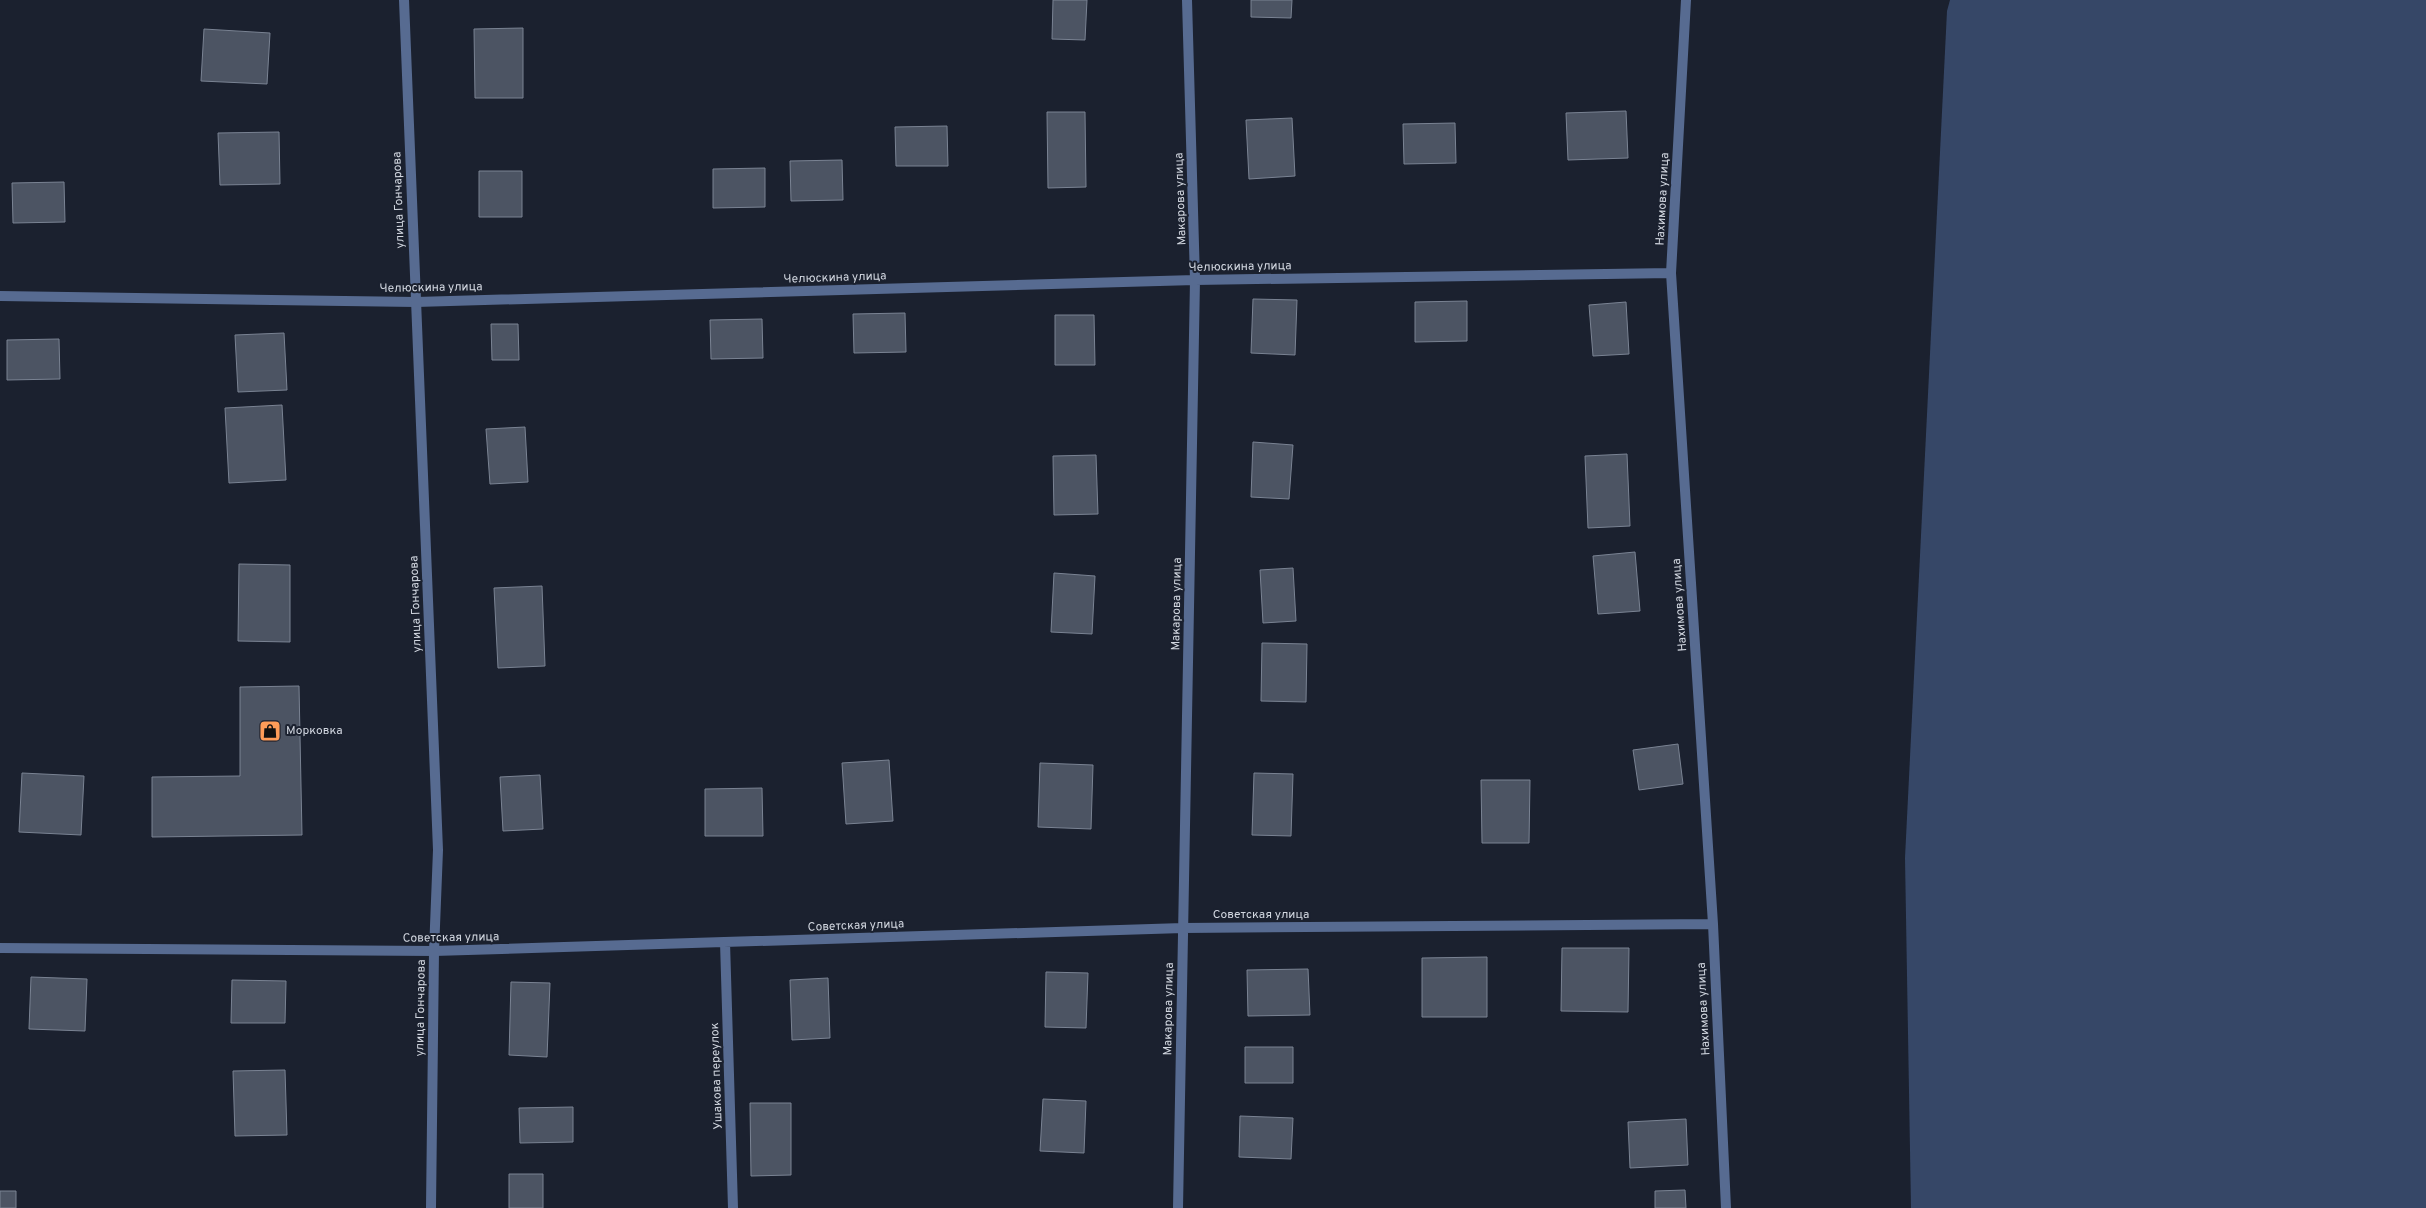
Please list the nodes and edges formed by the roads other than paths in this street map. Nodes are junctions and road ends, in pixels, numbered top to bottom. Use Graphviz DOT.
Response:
graph roads {
  1 [pos="404,0"];
  2 [pos="1187,0"];
  3 [pos="1686,0"];
  4 [pos="1671,273"];
  5 [pos="1195,280"];
  6 [pos="0,296"];
  7 [pos="416,302"];
  8 [pos="1713,924"];
  9 [pos="1183,928"];
  10 [pos="725,942"];
  11 [pos="0,948"];
  12 [pos="434,951"];
  13 [pos="430,1208"];
  14 [pos="733,1208"];
  15 [pos="1178,1208"];
  16 [pos="1726,1208"];
  1 -- 7 [label="street, улица Гончарова"];
  2 -- 5 [label="street, Макарова улица"];
  3 -- 4 [label="street, Нахимова улица"];
  4 -- 5 [label="street, Челюскина улица"];
  4 -- 8 [label="street, Нахимова улица"];
  5 -- 7 [label="street, Челюскина улица"];
  5 -- 9 [label="street, Макарова улица"];
  6 -- 7 [label="street, Челюскина улица"];
  7 -- 12 [label="street, улица Гончарова"];
  8 -- 9 [label="street, Советская улица"];
  8 -- 16 [label="street, Нахимова улица"];
  9 -- 10 [label="street, Советская улица"];
  9 -- 15 [label="street, Макарова улица"];
  10 -- 12 [label="street, Советская улица"];
  10 -- 14 [label="street, Ушакова переулок"];
  11 -- 12 [label="street, Советская улица"];
  12 -- 13 [label="street, улица Гончарова"];
}
